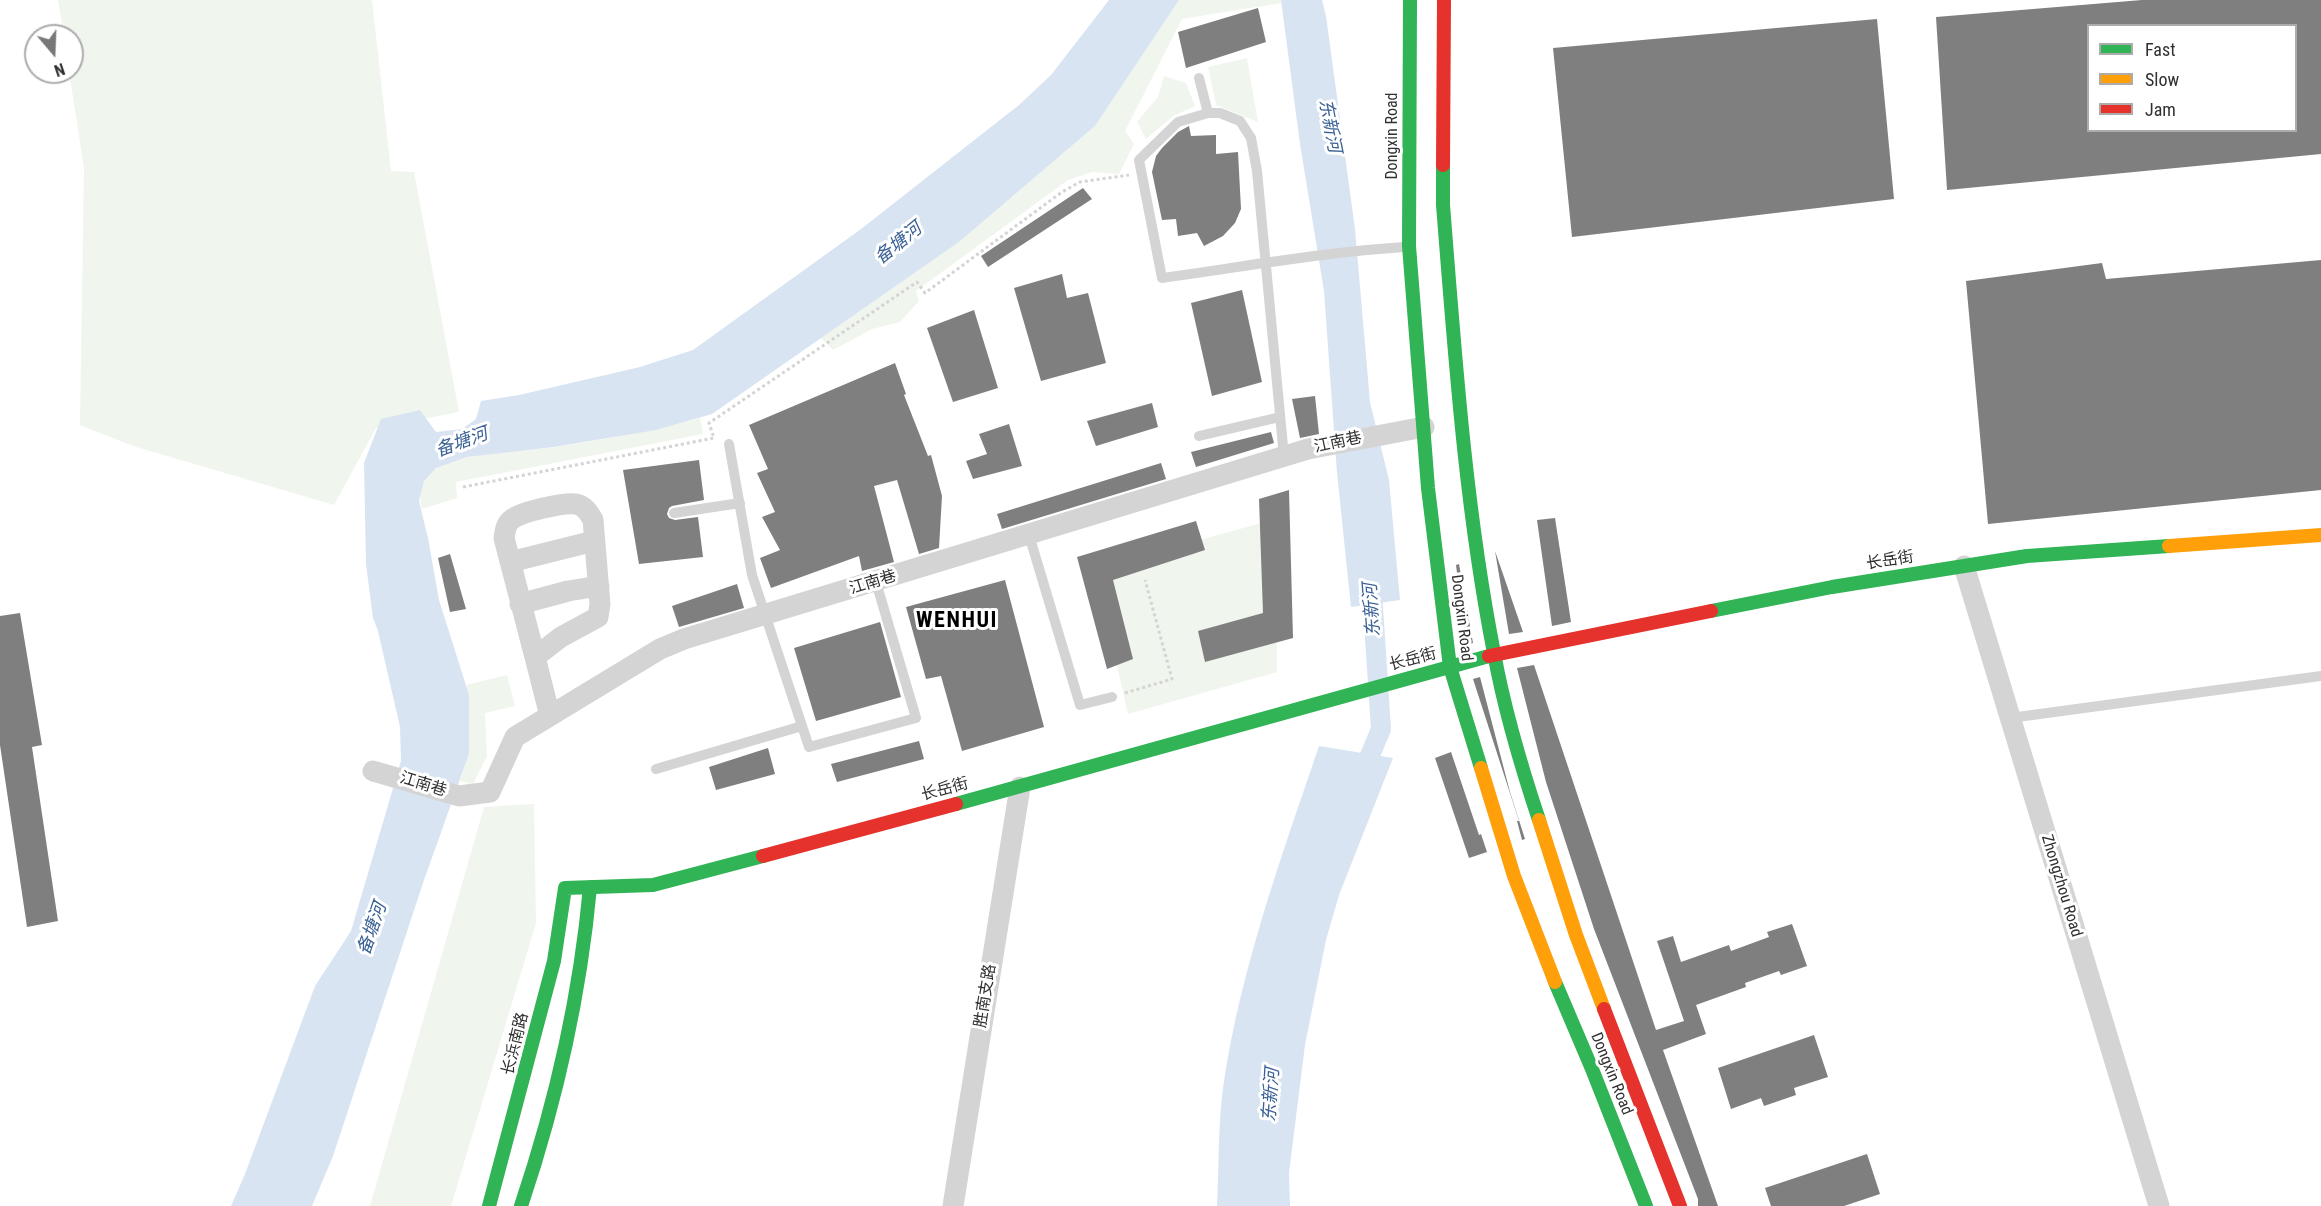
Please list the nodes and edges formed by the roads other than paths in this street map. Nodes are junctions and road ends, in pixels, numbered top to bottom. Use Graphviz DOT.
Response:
graph roads {
  1 [pos="1410,0"];
  2 [pos="1444,0"];
  3 [pos="1199,78"];
  4 [pos="1208,113"];
  5 [pos="1409,246"];
  6 [pos="1266,263"];
  7 [pos="1280,417"];
  8 [pos="1424,427"];
  9 [pos="1199,436"];
  10 [pos="729,444"];
  11 [pos="1284,457"];
  12 [pos="740,503"];
  13 [pos="674,513"];
  14 [pos="1029,535"];
  15 [pos="2321,535"];
  16 [pos="594,542"];
  17 [pos="510,562"];
  18 [pos="1964,566"];
  19 [pos="876,582"];
  20 [pos="599,586"];
  21 [pos="520,604"];
  22 [pos="765,615"];
  23 [pos="1494,655"];
  24 [pos="535,657"];
  25 [pos="1450,667"];
  26 [pos="2321,676"];
  27 [pos="1112,697"];
  28 [pos="550,716"];
  29 [pos="2010,718"];
  30 [pos="802,726"];
  31 [pos="656,769"];
  32 [pos="382,773"];
  33 [pos="1020,786"];
  34 [pos="590,887"];
  35 [pos="565,888"];
  36 [pos="489,1206"];
  37 [pos="521,1206"];
  38 [pos="953,1206"];
  39 [pos="1646,1206"];
  40 [pos="1680,1206"];
  41 [pos="2159,1206"];
  1 -- 5 [label="main road, Dongxin Road"];
  2 -- 23 [label="main road, Dongxin Road"];
  3 -- 4 [label="lane"];
  4 -- 6 [label="lane"];
  4 -- 6 [label="lane"];
  5 -- 6 [label="lane"];
  5 -- 8 [label="main road, Dongxin Road"];
  6 -- 7 [label="lane"];
  7 -- 9 [label="lane"];
  7 -- 11 [label="lane"];
  8 -- 11 [label="street, 江南巷"];
  8 -- 25 [label="main road, Dongxin Road"];
  10 -- 12 [label="lane"];
  11 -- 14 [label="street, 江南巷"];
  12 -- 13 [label="lane"];
  12 -- 22 [label="lane"];
  14 -- 19 [label="street, 江南巷"];
  14 -- 27 [label="lane"];
  15 -- 18 [label="main road, 长岳街"];
  16 -- 17 [label="street"];
  16 -- 17 [label="street"];
  16 -- 20 [label="street"];
  17 -- 21 [label="street"];
  18 -- 23 [label="main road, 长岳街"];
  18 -- 29 [label="street, Zhongzhou Road"];
  19 -- 22 [label="street, 江南巷"];
  19 -- 30 [label="lane"];
  20 -- 21 [label="street"];
  20 -- 24 [label="street"];
  21 -- 24 [label="street"];
  22 -- 28 [label="street, 江南巷"];
  22 -- 30 [label="lane"];
  23 -- 25 [label="main road, 长岳街"];
  23 -- 40 [label="main road, Dongxin Road"];
  24 -- 28 [label="street"];
  25 -- 33 [label="main road, 长岳街"];
  25 -- 39 [label="main road, Dongxin Road"];
  26 -- 29 [label="lane"];
  28 -- 32 [label="street, 江南巷"];
  29 -- 41 [label="street, Zhongzhou Road"];
  30 -- 31 [label="lane"];
  33 -- 34 [label="main road, 长岳街"];
  33 -- 38 [label="street, 胜南支路"];
  34 -- 35 [label="main road, 长岳街"];
  34 -- 37 [label="main road"];
  35 -- 36 [label="main road, 长浜南路"];
}
